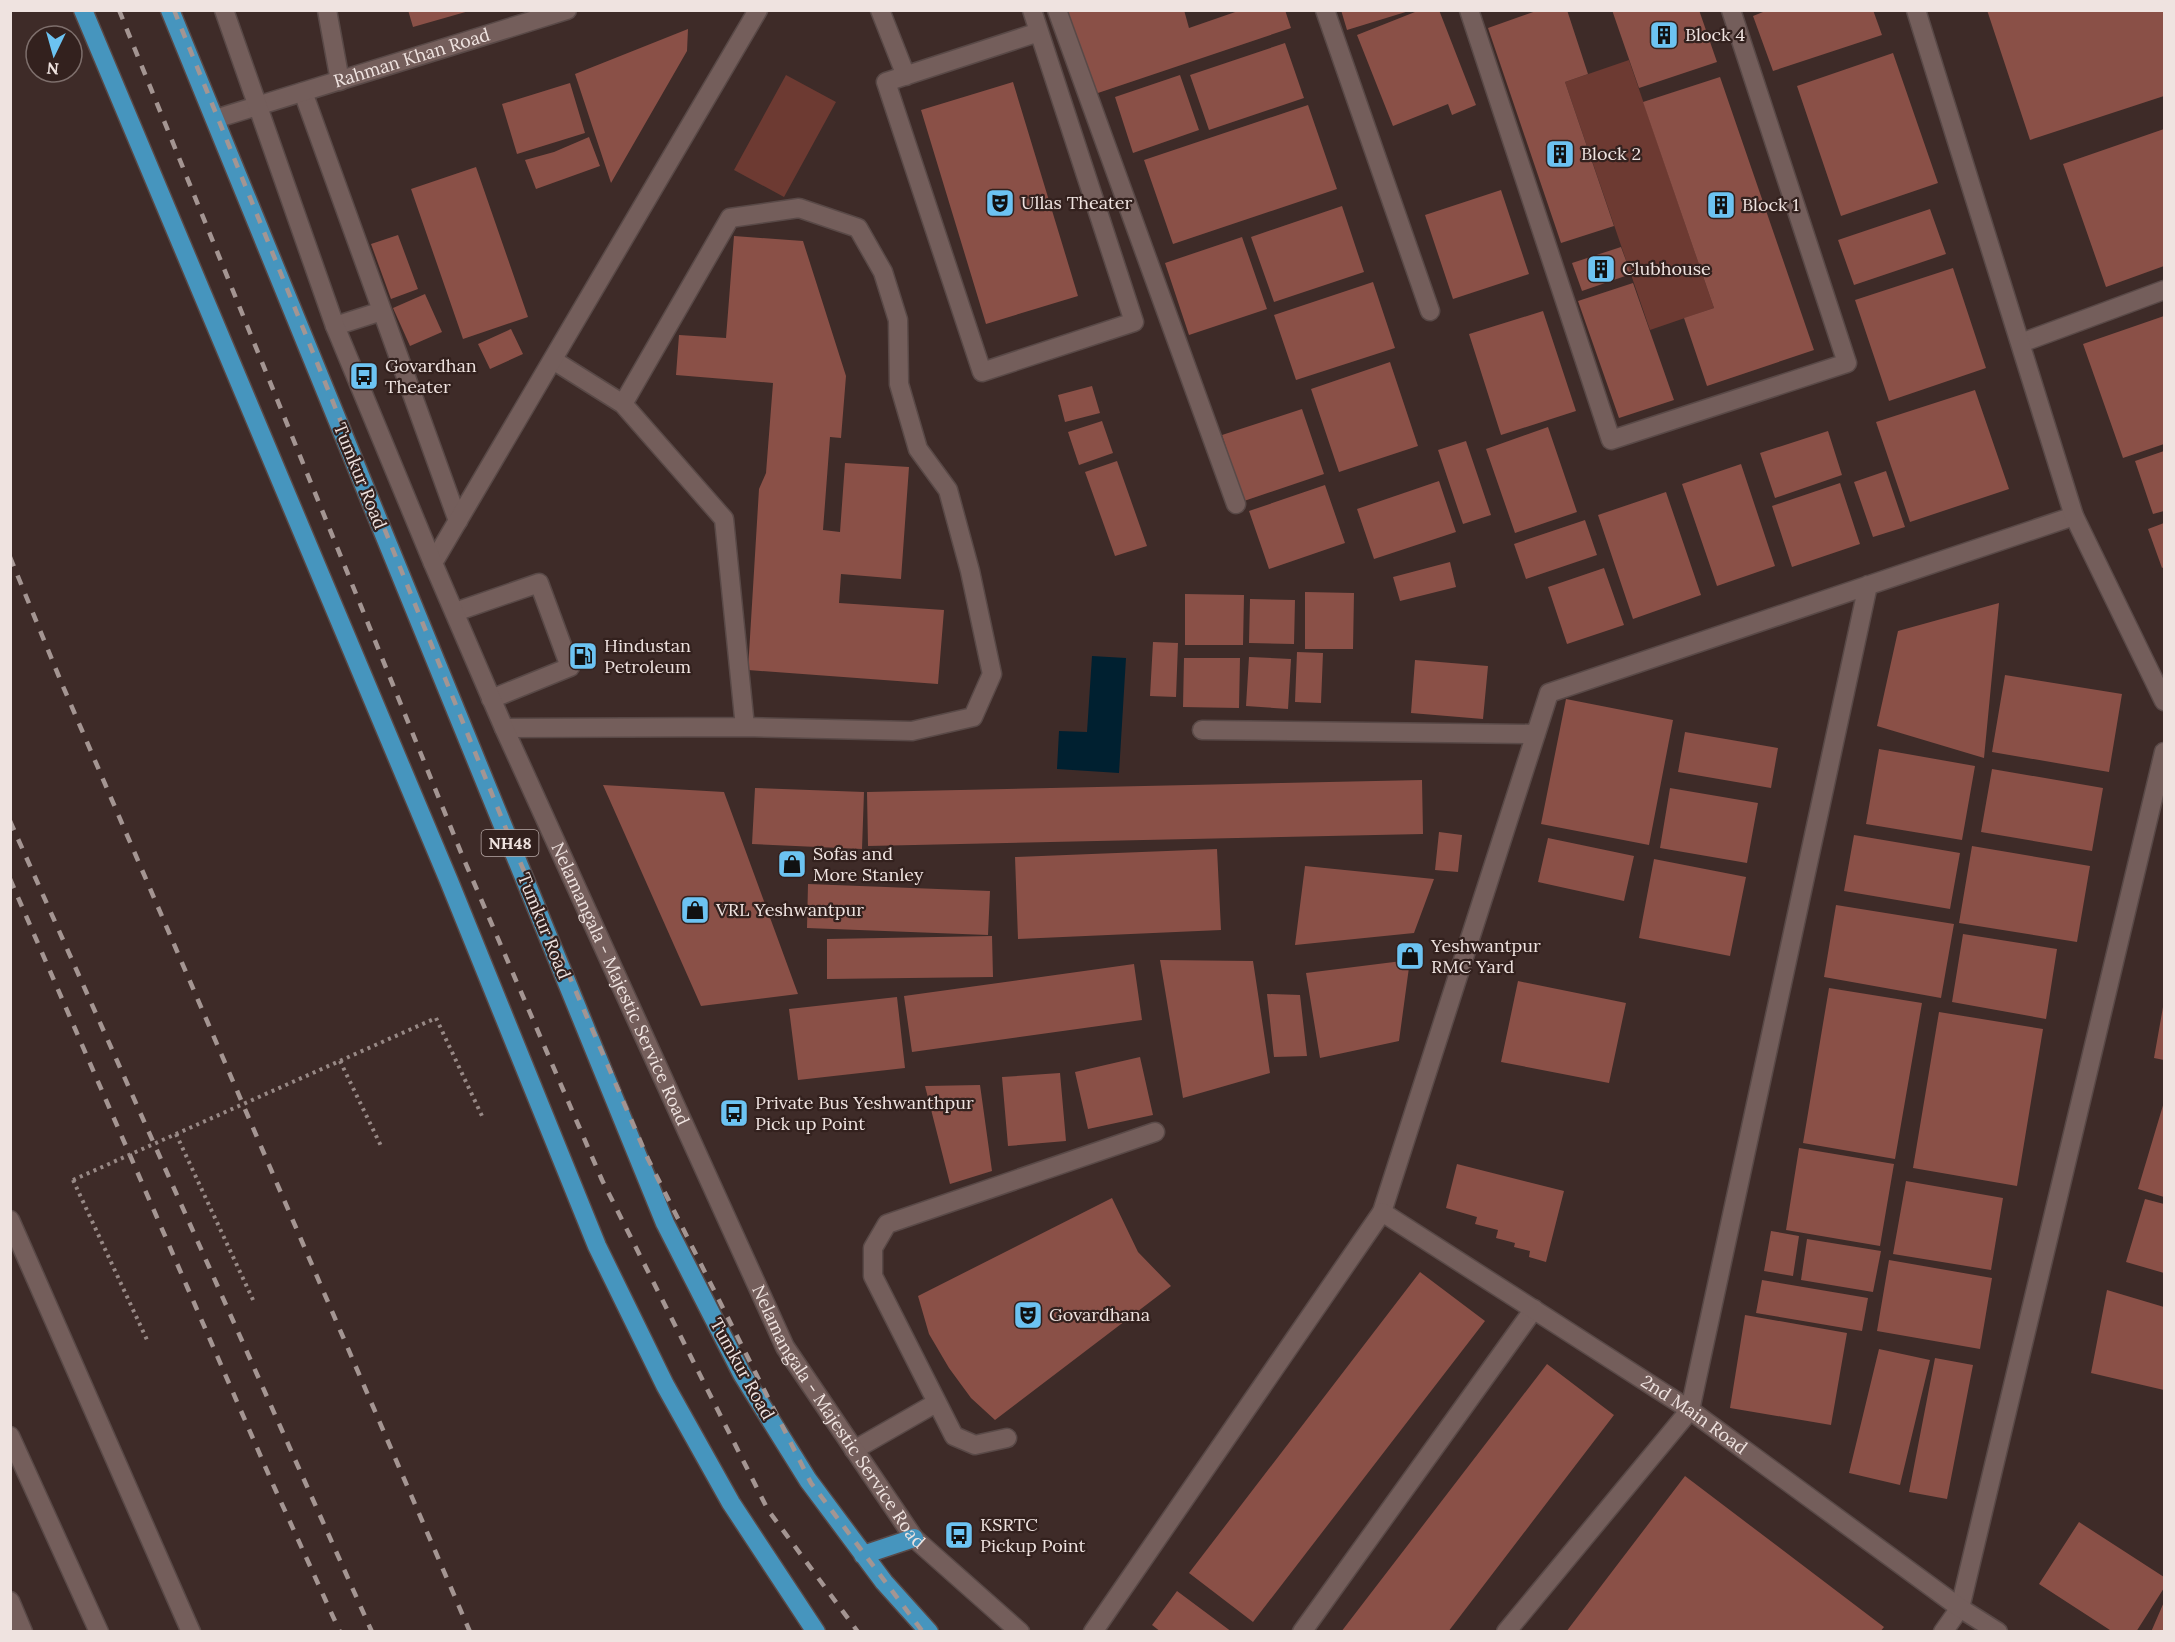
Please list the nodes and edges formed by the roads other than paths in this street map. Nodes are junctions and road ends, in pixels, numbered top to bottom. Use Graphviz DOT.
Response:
graph roads {
  1 [pos="84,10"];
  2 [pos="170,10"];
  3 [pos="224,10"];
  4 [pos="327,10"];
  5 [pos="567,10"];
  6 [pos="758,10"];
  7 [pos="880,10"];
  8 [pos="1032,10"];
  9 [pos="1057,10"];
  10 [pos="1325,10"];
  11 [pos="1469,10"];
  12 [pos="1731,10"];
  13 [pos="1916,10"];
  14 [pos="1039,32"];
  15 [pos="906,76"];
  16 [pos="340,81"];
  17 [pos="303,92"];
  18 [pos="256,106"];
  19 [pos="214,119"];
  20 [pos="2164,290"];
  21 [pos="382,311"];
  22 [pos="1430,311"];
  23 [pos="335,326"];
  24 [pos="2021,343"];
  25 [pos="553,360"];
  26 [pos="622,404"];
  27 [pos="1236,504"];
  28 [pos="2074,516"];
  29 [pos="458,521"];
  30 [pos="433,563"];
  31 [pos="1868,585"];
  32 [pos="454,612"];
  33 [pos="491,699"];
  34 [pos="2164,701"];
  35 [pos="745,727"];
  36 [pos="504,728"];
  37 [pos="1202,730"];
  38 [pos="1536,734"];
  39 [pos="2164,752"];
  40 [pos="1155,1132"];
  41 [pos="1382,1212"];
  42 [pos="10,1220"];
  43 [pos="1534,1309"];
  44 [pos="936,1403"];
  45 [pos="1690,1410"];
  46 [pos="10,1436"];
  47 [pos="1007,1438"];
  48 [pos="854,1450"];
  49 [pos="914,1538"];
  50 [pos="863,1555"];
  51 [pos="10,1601"];
  52 [pos="1960,1608"];
  53 [pos="23,1632"];
  54 [pos="99,1632"];
  55 [pos="191,1632"];
  56 [pos="816,1632"];
  57 [pos="929,1632"];
  58 [pos="1020,1632"];
  59 [pos="1093,1632"];
  60 [pos="1302,1632"];
  61 [pos="1506,1632"];
  62 [pos="1943,1632"];
  63 [pos="1998,1632"];
  1 -- 56 [label="highway"];
  2 -- 19 [label="highway, Tumkur Road / NH48"];
  3 -- 18 [label="street, Nelamangala - Majestic Service Road"];
  4 -- 16 [label="street"];
  5 -- 16 [label="street, Rahman Khan Road"];
  6 -- 25 [label="street"];
  7 -- 15 [label="street"];
  8 -- 14 [label="street"];
  9 -- 27 [label="street"];
  10 -- 22 [label="street"];
  11 -- 12 [label="street"];
  13 -- 24 [label="street"];
  14 -- 15 [label="street"];
  14 -- 15 [label="street"];
  16 -- 17 [label="street, Rahman Khan Road"];
  17 -- 18 [label="street, Rahman Khan Road"];
  17 -- 21 [label="street"];
  18 -- 19 [label="street, Rahman Khan Road"];
  18 -- 23 [label="street, Nelamangala - Majestic Service Road"];
  19 -- 50 [label="highway, Tumkur Road / NH48"];
  20 -- 24 [label="street"];
  21 -- 23 [label="street"];
  21 -- 29 [label="street"];
  23 -- 30 [label="street, Nelamangala - Majestic Service Road"];
  24 -- 28 [label="street"];
  25 -- 26 [label="street"];
  25 -- 29 [label="street"];
  26 -- 35 [label="street"];
  26 -- 35 [label="street"];
  28 -- 31 [label="street"];
  28 -- 34 [label="street"];
  29 -- 30 [label="street"];
  30 -- 32 [label="street, Nelamangala - Majestic Service Road"];
  31 -- 38 [label="street"];
  31 -- 45 [label="street"];
  32 -- 33 [label="street, Nelamangala - Majestic Service Road"];
  32 -- 33 [label="street"];
  33 -- 36 [label="street, Nelamangala - Majestic Service Road"];
  35 -- 36 [label="street"];
  36 -- 48 [label="street, Nelamangala - Majestic Service Road"];
  37 -- 38 [label="street"];
  38 -- 41 [label="street"];
  39 -- 52 [label="street"];
  40 -- 44 [label="street"];
  41 -- 43 [label="street, 2nd Main Road"];
  41 -- 59 [label="street"];
  42 -- 55 [label="street"];
  43 -- 45 [label="street, 2nd Main Road"];
  43 -- 60 [label="street"];
  44 -- 47 [label="street"];
  44 -- 48 [label="street"];
  45 -- 52 [label="street, 2nd Main Road"];
  45 -- 61 [label="street"];
  46 -- 54 [label="street"];
  48 -- 49 [label="street, Nelamangala - Majestic Service Road"];
  49 -- 50 [label="highway"];
  49 -- 58 [label="street, Nelamangala - Majestic Service Road"];
  50 -- 57 [label="highway, Tumkur Road / NH48"];
  51 -- 53 [label="street"];
  52 -- 62 [label="street"];
  52 -- 63 [label="street, 2nd Main Road"];
}
